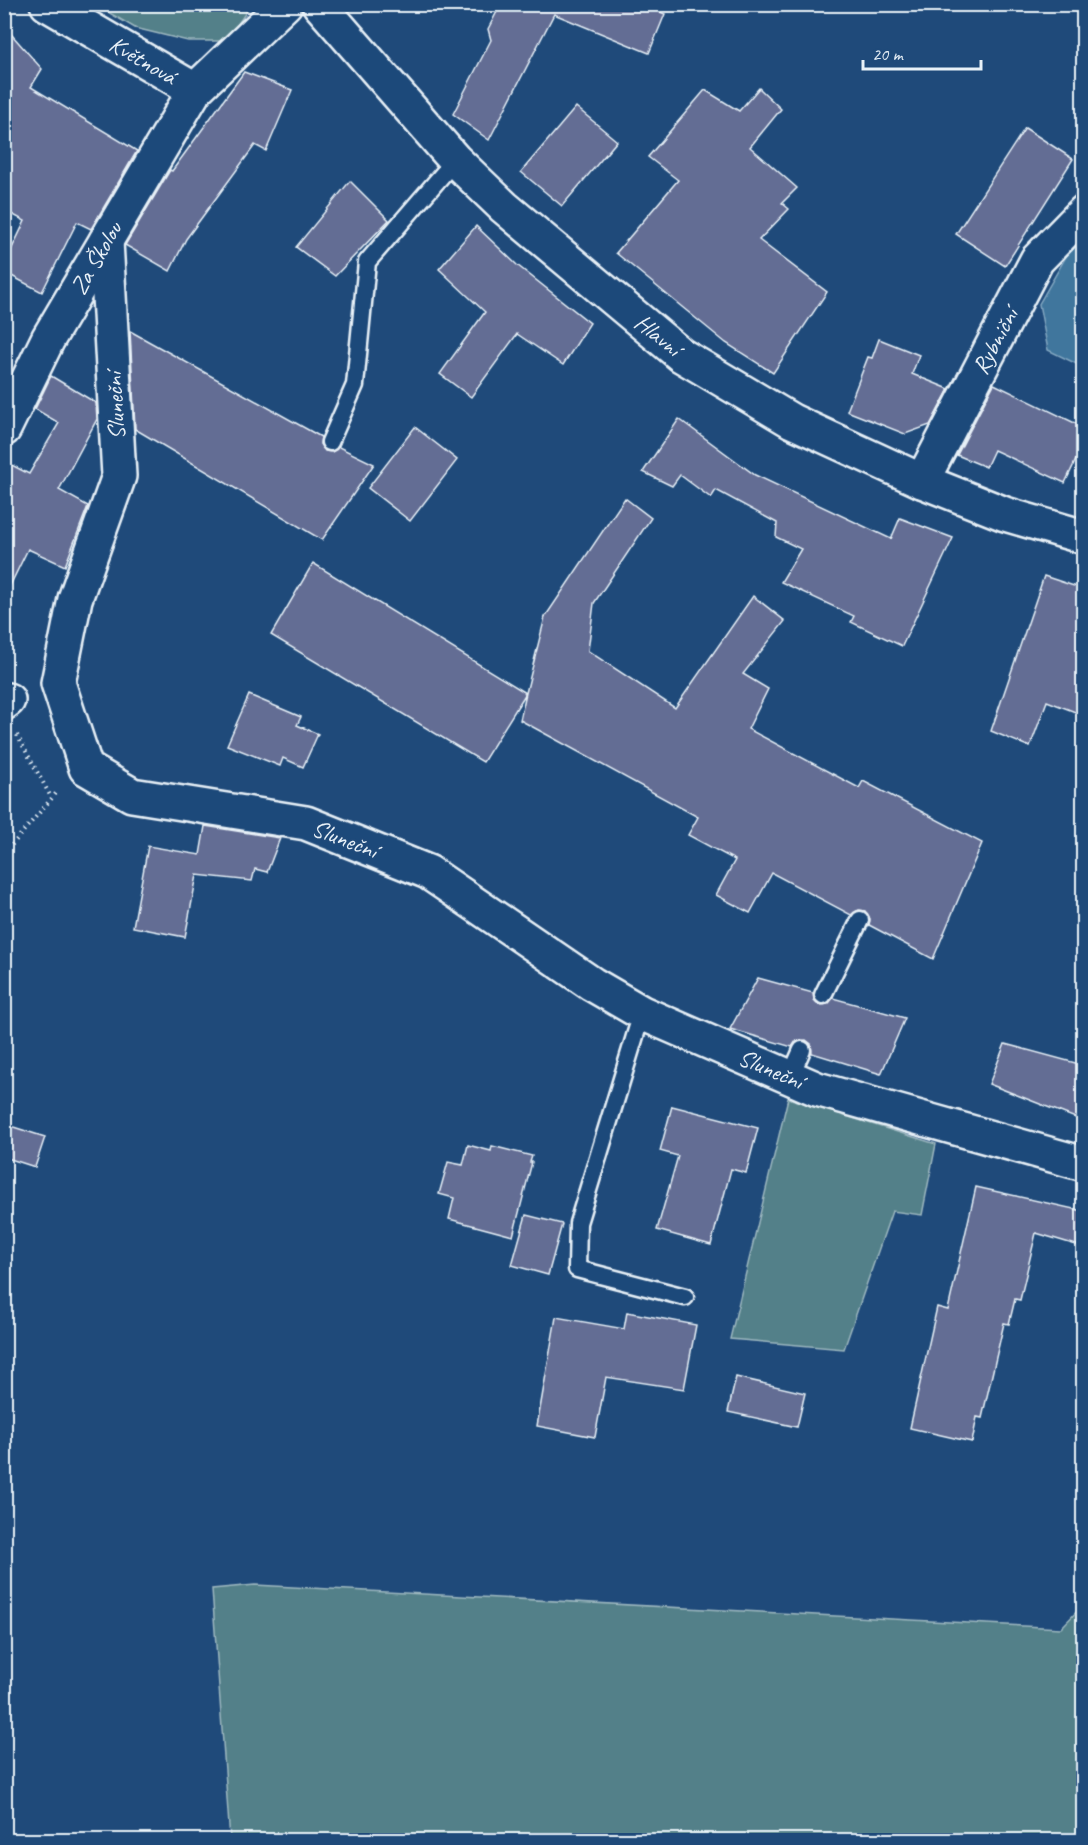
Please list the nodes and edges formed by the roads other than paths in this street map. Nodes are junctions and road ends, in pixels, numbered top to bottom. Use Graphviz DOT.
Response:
graph roads {
  1 [pos="47,4"];
  2 [pos="285,4"];
  3 [pos="319,4"];
  4 [pos="195,90"];
  5 [pos="455,160"];
  6 [pos="1083,212"];
  7 [pos="106,241"];
  8 [pos="4,429"];
  9 [pos="330,442"];
  10 [pos="922,481"];
  11 [pos="1083,537"];
  12 [pos="860,920"];
  13 [pos="823,996"];
  14 [pos="642,1013"];
  15 [pos="1083,1164"];
  16 [pos="685,1297"];
  1 -- 4 [label="street, Květnová"];
  2 -- 4 [label="street, Květnová"];
  3 -- 5 [label="street, Hlavní"];
  4 -- 7 [label="street, Za Školou"];
  5 -- 9 [label="lane"];
  5 -- 10 [label="street, Hlavní"];
  6 -- 10 [label="street, Rybniční"];
  7 -- 8 [label="street, Za Školou"];
  7 -- 14 [label="street, Sluneční"];
  10 -- 11 [label="street, Hlavní"];
  12 -- 13 [label="lane"];
  14 -- 15 [label="street, Sluneční"];
  14 -- 16 [label="lane"];
}
